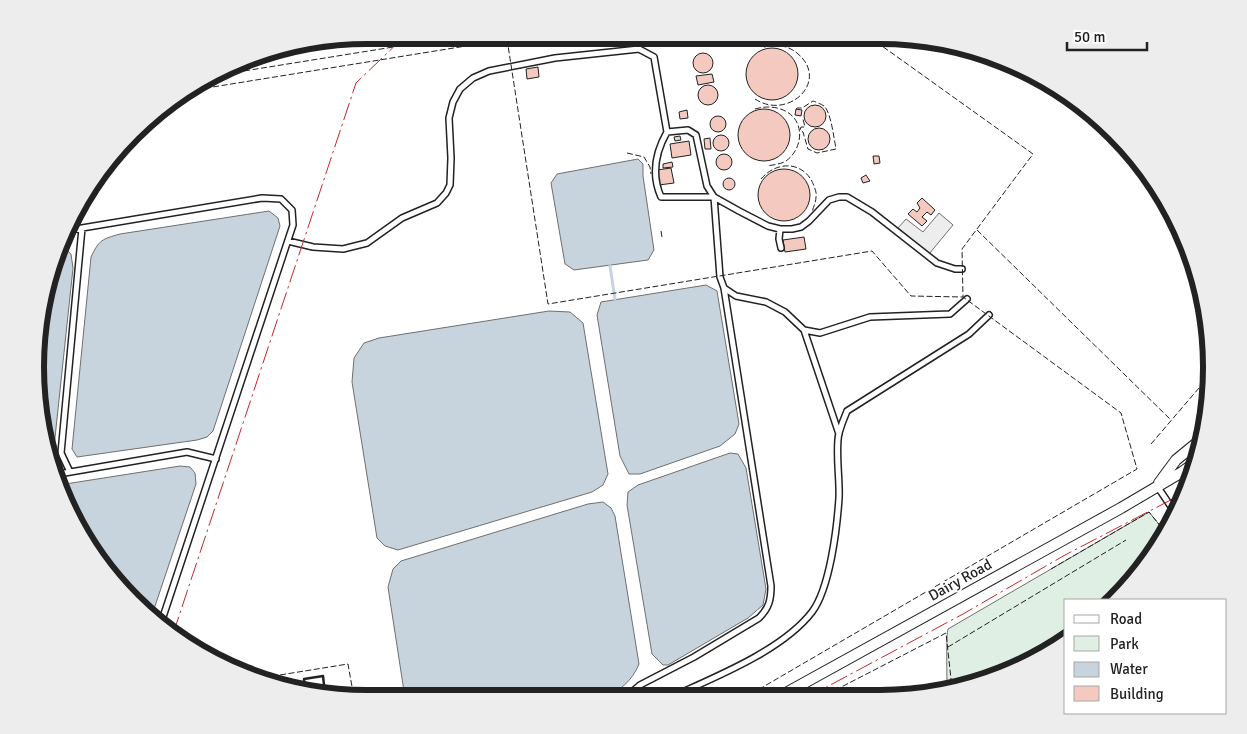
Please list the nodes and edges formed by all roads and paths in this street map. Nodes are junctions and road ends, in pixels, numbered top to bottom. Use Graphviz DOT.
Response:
graph roads {
  1 [pos="667,132"];
  2 [pos="714,197"];
  3 [pos="82,228"];
  4 [pos="75,229"];
  5 [pos="780,229"];
  6 [pos="288,241"];
  7 [pos="781,248"];
  8 [pos="962,269"];
  9 [pos="724,288"];
  10 [pos="967,299"];
  11 [pos="989,315"];
  12 [pos="804,330"];
  13 [pos="839,434"];
  14 [pos="1193,446"];
  15 [pos="216,459"];
  16 [pos="1187,469"];
  17 [pos="70,472"];
  18 [pos="62,473"];
  19 [pos="1157,486"];
  20 [pos="1171,507"];
  21 [pos="163,617"];
  22 [pos="634,690"];
  23 [pos="687,690"];
  24 [pos="792,690"];
  1 -- 2 [label="lane"];
  1 -- 2 [label="lane"];
  1 -- 6 [label="lane"];
  2 -- 5 [label="lane"];
  2 -- 9 [label="lane"];
  3 -- 4 [label="lane"];
  3 -- 6 [label="lane"];
  3 -- 17 [label="lane"];
  5 -- 7 [label="lane"];
  5 -- 8 [label="lane"];
  6 -- 15 [label="lane"];
  9 -- 12 [label="lane"];
  9 -- 22 [label="lane"];
  10 -- 12 [label="lane"];
  11 -- 13 [label="lane"];
  12 -- 13 [label="lane"];
  13 -- 23 [label="lane"];
  14 -- 19 [label="street, Dairy Road"];
  15 -- 17 [label="lane"];
  15 -- 21 [label="lane"];
  16 -- 19 [label="street, Dairy Road"];
  17 -- 18 [label="lane"];
  19 -- 20 [label="lane"];
  19 -- 24 [label="street, Dairy Road"];
}
